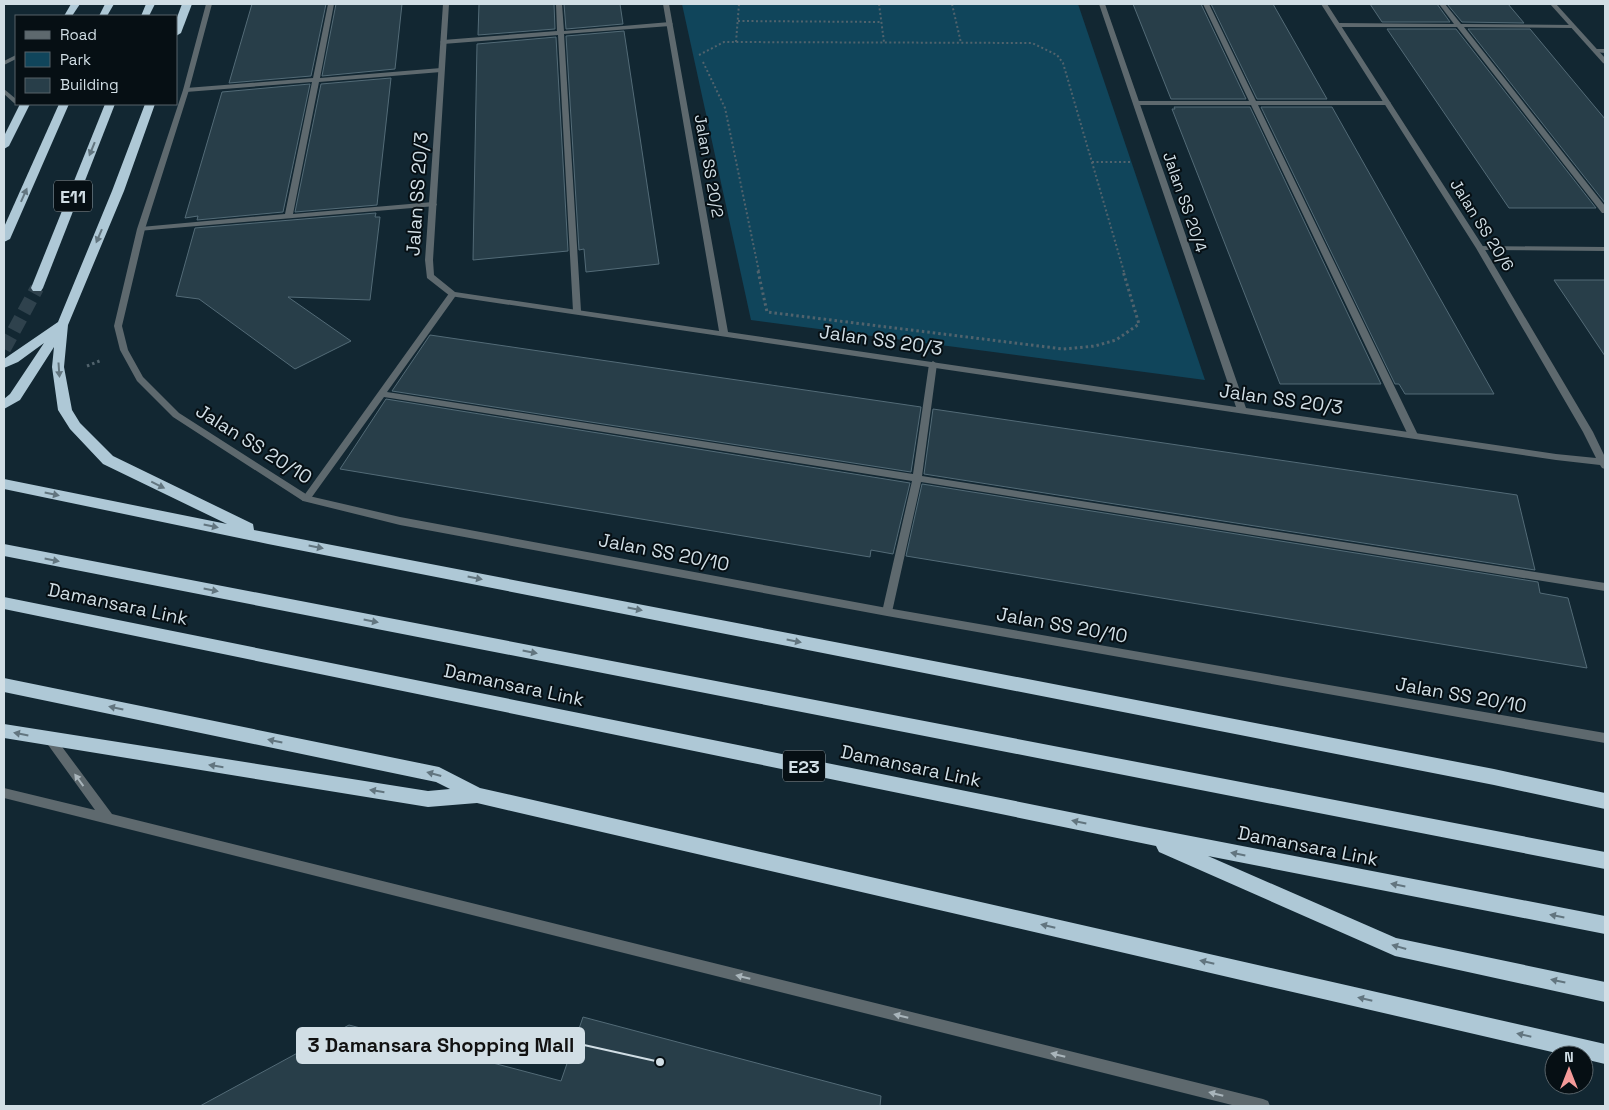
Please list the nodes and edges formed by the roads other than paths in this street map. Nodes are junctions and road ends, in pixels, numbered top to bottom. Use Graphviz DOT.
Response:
graph roads {
  1 [pos="75,4"];
  2 [pos="187,4"];
  3 [pos="209,4"];
  4 [pos="331,4"];
  5 [pos="446,4"];
  6 [pos="559,4"];
  7 [pos="666,4"];
  8 [pos="1102,4"];
  9 [pos="1206,4"];
  10 [pos="1324,4"];
  11 [pos="1442,4"];
  12 [pos="1553,4"];
  13 [pos="69,15"];
  14 [pos="670,24"];
  15 [pos="1338,25"];
  16 [pos="1458,26"];
  17 [pos="1573,26"];
  18 [pos="178,28"];
  19 [pos="561,32"];
  20 [pos="443,42"];
  21 [pos="1596,51"];
  22 [pos="1605,52"];
  23 [pos="1605,62"];
  24 [pos="441,70"];
  25 [pos="316,80"];
  26 [pos="186,90"];
  27 [pos="4,91"];
  28 [pos="15,99"];
  29 [pos="1136,103"];
  30 [pos="1254,103"];
  31 [pos="1388,103"];
  32 [pos="21,105"];
  33 [pos="64,105"];
  34 [pos="110,105"];
  35 [pos="150,105"];
  36 [pos="4,146"];
  37 [pos="433,204"];
  38 [pos="1605,211"];
  39 [pos="289,215"];
  40 [pos="141,229"];
  41 [pos="4,239"];
  42 [pos="1480,248"];
  43 [pos="1605,249"];
  44 [pos="37,288"];
  45 [pos="454,294"];
  46 [pos="577,312"];
  47 [pos="64,322"];
  48 [pos="724,333"];
  49 [pos="4,364"];
  50 [pos="933,364"];
  51 [pos="382,394"];
  52 [pos="4,405"];
  53 [pos="1242,410"];
  54 [pos="1413,435"];
  55 [pos="1604,464"];
  56 [pos="917,479"];
  57 [pos="4,484"];
  58 [pos="306,499"];
  59 [pos="268,538"];
  60 [pos="4,550"];
  61 [pos="1605,587"];
  62 [pos="4,603"];
  63 [pos="887,612"];
  64 [pos="4,686"];
  65 [pos="4,731"];
  66 [pos="1605,738"];
  67 [pos="50,739"];
  68 [pos="4,793"];
  69 [pos="477,795"];
  70 [pos="1605,801"];
  71 [pos="108,819"];
  72 [pos="1139,834"];
  73 [pos="1604,861"];
  74 [pos="1605,925"];
  75 [pos="1605,992"];
  76 [pos="1605,1054"];
  77 [pos="1263,1106"];
  1 -- 13 [label="highway"];
  2 -- 18 [label="highway"];
  3 -- 26 [label="street, Jalan SS 20/10"];
  4 -- 25 [label="street"];
  5 -- 20 [label="street, Jalan SS 20/3"];
  6 -- 19 [label="street"];
  7 -- 14 [label="street, Jalan SS 20/2"];
  8 -- 29 [label="street, Jalan SS 20/4"];
  9 -- 30 [label="street"];
  10 -- 15 [label="street, Jalan SS 20/6"];
  11 -- 16 [label="street"];
  12 -- 17 [label="street"];
  14 -- 19 [label="street"];
  14 -- 48 [label="street, Jalan SS 20/2"];
  15 -- 16 [label="street"];
  15 -- 31 [label="street, Jalan SS 20/6"];
  16 -- 17 [label="street"];
  16 -- 38 [label="street"];
  17 -- 21 [label="street"];
  19 -- 20 [label="street"];
  19 -- 46 [label="street"];
  20 -- 24 [label="street, Jalan SS 20/3"];
  21 -- 22 [label="street"];
  21 -- 23 [label="street"];
  24 -- 25 [label="street"];
  24 -- 37 [label="street, Jalan SS 20/3"];
  25 -- 26 [label="street"];
  25 -- 39 [label="street"];
  26 -- 40 [label="street, Jalan SS 20/10"];
  27 -- 28 [label="street"];
  29 -- 30 [label="street"];
  29 -- 53 [label="street, Jalan SS 20/4"];
  30 -- 31 [label="street"];
  30 -- 54 [label="street"];
  31 -- 42 [label="street, Jalan SS 20/6"];
  32 -- 36 [label="highway"];
  41 -- 33 [label="highway, E11, one-way"];
  34 -- 44 [label="highway, E11, one-way"];
  35 -- 47 [label="highway, one-way"];
  37 -- 39 [label="street"];
  37 -- 45 [label="street, Jalan SS 20/3"];
  39 -- 40 [label="street"];
  40 -- 58 [label="street, Jalan SS 20/10"];
  42 -- 43 [label="street"];
  42 -- 55 [label="street, Jalan SS 20/6"];
  45 -- 46 [label="street, Jalan SS 20/3"];
  45 -- 51 [label="street"];
  46 -- 48 [label="street, Jalan SS 20/3"];
  47 -- 49 [label="highway"];
  47 -- 52 [label="highway"];
  47 -- 59 [label="highway, one-way"];
  48 -- 50 [label="street, Jalan SS 20/3"];
  50 -- 53 [label="street, Jalan SS 20/3"];
  50 -- 56 [label="street"];
  51 -- 56 [label="street"];
  51 -- 58 [label="street"];
  53 -- 54 [label="street, Jalan SS 20/3"];
  54 -- 55 [label="street, Jalan SS 20/3"];
  56 -- 61 [label="street"];
  56 -- 63 [label="street"];
  57 -- 59 [label="highway, one-way"];
  58 -- 63 [label="street, Jalan SS 20/10"];
  59 -- 70 [label="highway, one-way"];
  60 -- 73 [label="highway, Damansara Link, one-way"];
  72 -- 62 [label="highway, Damansara Link / E23, one-way"];
  63 -- 66 [label="street, Jalan SS 20/10"];
  69 -- 64 [label="highway, one-way"];
  67 -- 65 [label="highway, one-way"];
  69 -- 67 [label="highway, one-way"];
  71 -- 67 [label="street, one-way"];
  68 -- 71 [label="street"];
  76 -- 69 [label="highway, one-way"];
  77 -- 71 [label="street, one-way"];
  74 -- 72 [label="highway, Damansara Link / E23, one-way"];
  75 -- 72 [label="highway, one-way"];
}
